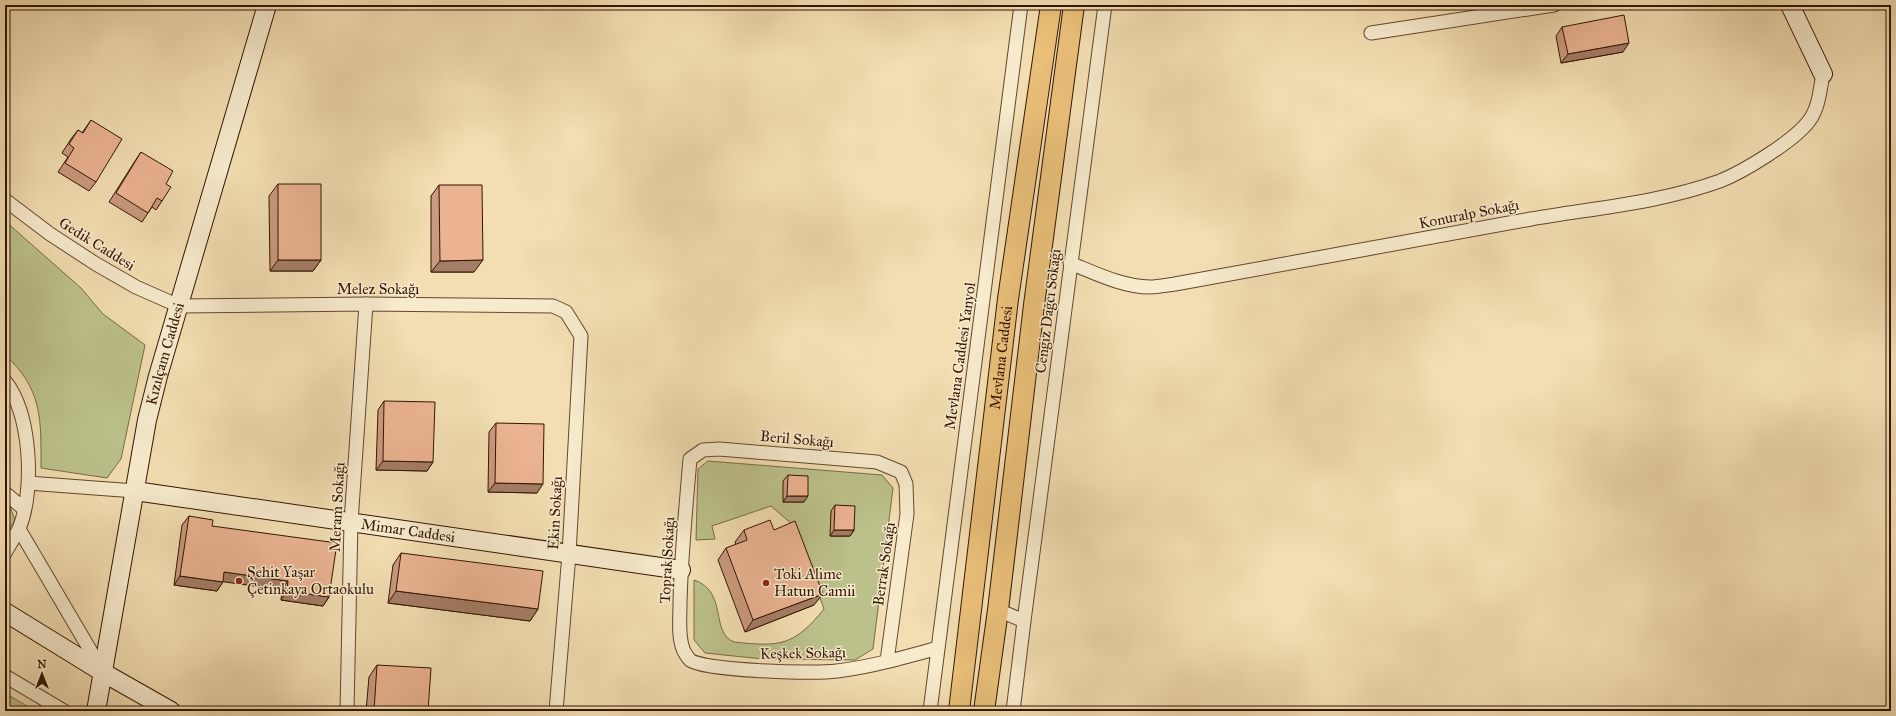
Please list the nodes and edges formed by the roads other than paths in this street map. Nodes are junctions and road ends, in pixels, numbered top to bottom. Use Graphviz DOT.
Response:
graph roads {
  1 [pos="267,5"];
  2 [pos="1021,5"];
  3 [pos="1051,5"];
  4 [pos="1074,5"];
  5 [pos="1105,5"];
  6 [pos="1554,5"];
  7 [pos="1790,5"];
  8 [pos="1493,10"];
  9 [pos="1371,33"];
  10 [pos="1823,74"];
  11 [pos="5,200"];
  12 [pos="1070,263"];
  13 [pos="366,304"];
  14 [pos="179,306"];
  15 [pos="572,320"];
  16 [pos="5,381"];
  17 [pos="690,459"];
  18 [pos="901,472"];
  19 [pos="28,483"];
  20 [pos="135,491"];
  21 [pos="5,494"];
  22 [pos="24,509"];
  23 [pos="351,522"];
  24 [pos="19,529"];
  25 [pos="5,553"];
  26 [pos="569,554"];
  27 [pos="681,570"];
  28 [pos="998,610"];
  29 [pos="5,612"];
  30 [pos="1024,621"];
  31 [pos="938,648"];
  32 [pos="690,660"];
  33 [pos="887,661"];
  34 [pos="104,673"];
  35 [pos="5,676"];
  36 [pos="64,711"];
  37 [pos="96,711"];
  38 [pos="171,711"];
  39 [pos="347,711"];
  40 [pos="556,711"];
  41 [pos="930,711"];
  42 [pos="959,711"];
  43 [pos="984,711"];
  44 [pos="1013,711"];
  1 -- 14 [label="street, Kızılçam Caddesi"];
  2 -- 31 [label="street, Mevlana Caddesi Yanyol"];
  3 -- 42 [label="main road, Mevlana Caddesi"];
  4 -- 28 [label="main road, Mevlana Caddesi"];
  5 -- 12 [label="street, Cengiz Dağcı Sokağı"];
  6 -- 8 [label="street"];
  7 -- 10 [label="street"];
  8 -- 9 [label="street"];
  10 -- 12 [label="street, Konuralp Sokağı"];
  11 -- 14 [label="street, Gedik Caddesi"];
  12 -- 30 [label="street, Cengiz Dağcı Sokağı"];
  13 -- 14 [label="street, Melez Sokağı"];
  13 -- 15 [label="street, Melez Sokağı"];
  13 -- 23 [label="street, Meram Sokağı"];
  14 -- 20 [label="street, Kızılçam Caddesi"];
  15 -- 26 [label="street, Ekin Sokağı"];
  16 -- 19 [label="street"];
  17 -- 18 [label="street, Beril Sokağı"];
  17 -- 27 [label="street, Toprak Sokağı"];
  18 -- 33 [label="street, Berrak Sokağı"];
  19 -- 20 [label="street"];
  19 -- 22 [label="street"];
  20 -- 23 [label="street, Mimar Caddesi"];
  20 -- 34 [label="street, Kızılçam Caddesi"];
  21 -- 22 [label="street"];
  22 -- 24 [label="street"];
  23 -- 26 [label="street, Mimar Caddesi"];
  23 -- 39 [label="street, Meram Sokağı"];
  24 -- 25 [label="street"];
  24 -- 34 [label="street"];
  26 -- 27 [label="street, Mimar Caddesi"];
  26 -- 40 [label="street, Ekin Sokağı"];
  27 -- 32 [label="street, Toprak Sokağı"];
  28 -- 30 [label="street"];
  28 -- 43 [label="main road, Mevlana Caddesi"];
  29 -- 34 [label="street"];
  30 -- 44 [label="street, Cengiz Dağcı Sokağı"];
  31 -- 33 [label="street, Keşkek Sokağı"];
  31 -- 41 [label="street, Mevlana Caddesi Yanyol"];
  32 -- 33 [label="street, Keşkek Sokağı"];
  34 -- 37 [label="street, Kızılçam Caddesi"];
  34 -- 38 [label="street"];
  35 -- 36 [label="street"];
}
